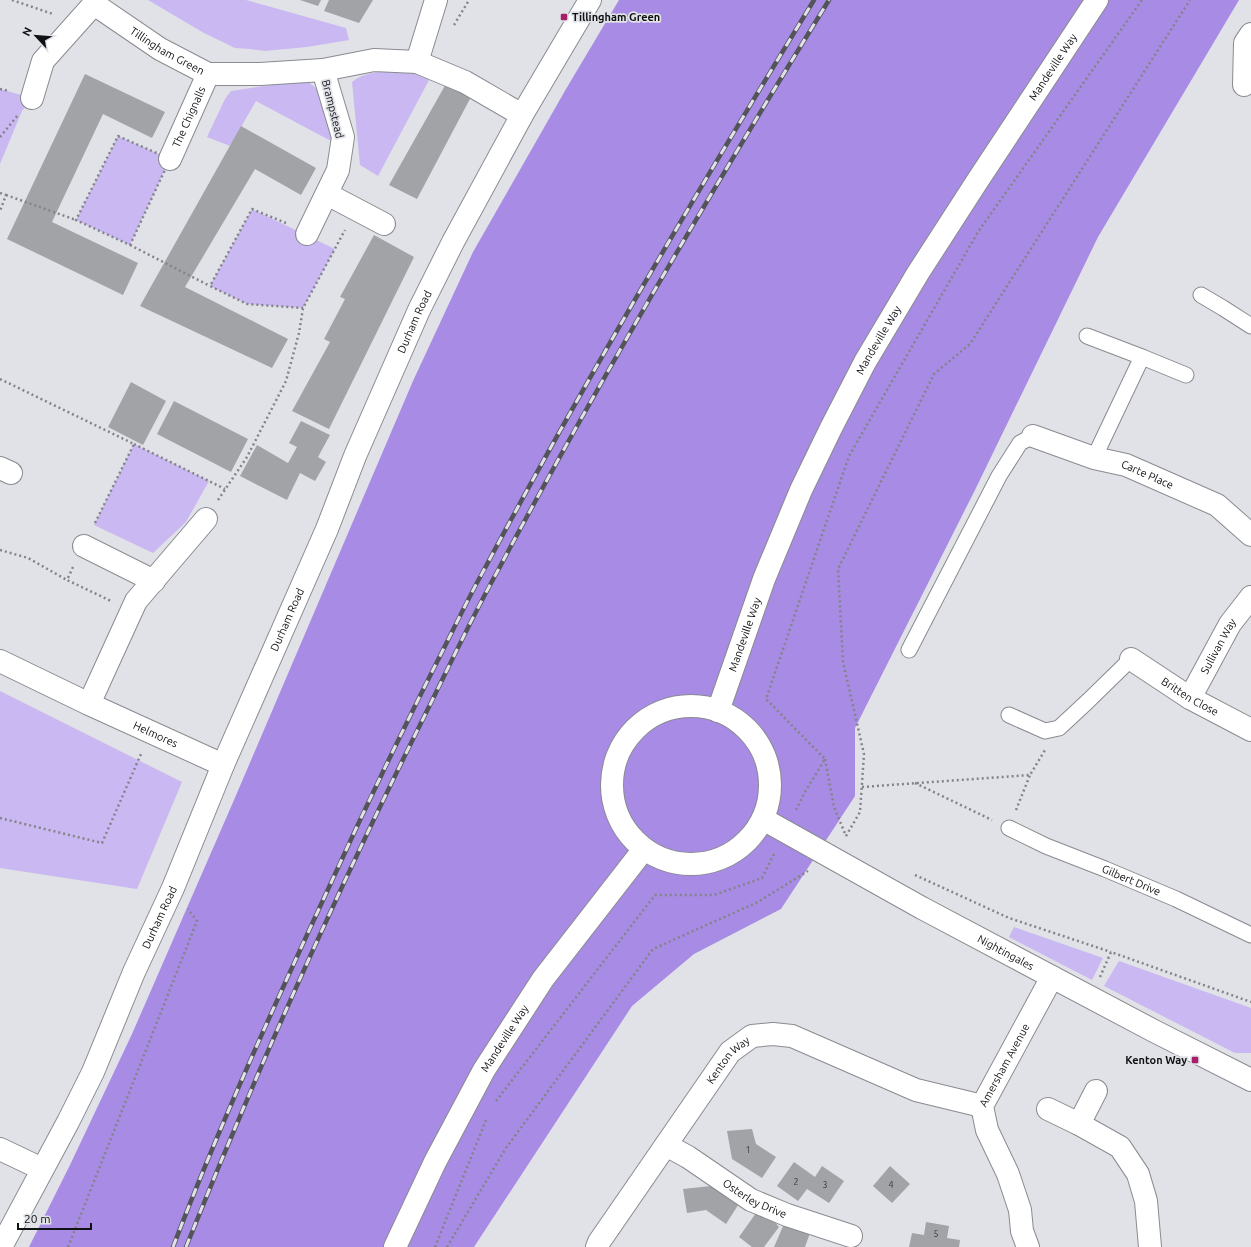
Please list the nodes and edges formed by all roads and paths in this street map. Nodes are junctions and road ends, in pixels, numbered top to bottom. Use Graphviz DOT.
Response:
graph roads {
  1 [pos="12,0"];
  2 [pos="436,0"];
  3 [pos="590,0"];
  4 [pos="1097,0"];
  5 [pos="1142,0"];
  6 [pos="1190,0"];
  7 [pos="95,2"];
  8 [pos="78,22"];
  9 [pos="1251,34"];
  10 [pos="417,62"];
  11 [pos="323,70"];
  12 [pos="208,74"];
  13 [pos="1244,85"];
  14 [pos="32,98"];
  15 [pos="522,115"];
  16 [pos="0,137"];
  17 [pos="170,160"];
  18 [pos="0,193"];
  19 [pos="327,194"];
  20 [pos="6,195"];
  21 [pos="356,209"];
  22 [pos="0,211"];
  23 [pos="76,220"];
  24 [pos="384,224"];
  25 [pos="307,234"];
  26 [pos="130,245"];
  27 [pos="210,286"];
  28 [pos="1201,295"];
  29 [pos="303,308"];
  30 [pos="1251,326"];
  31 [pos="1087,336"];
  32 [pos="1142,357"];
  33 [pos="1186,375"];
  34 [pos="0,378"];
  35 [pos="1033,436"];
  36 [pos="134,444"];
  37 [pos="1094,458"];
  38 [pos="225,489"];
  39 [pos="206,519"];
  40 [pos="1251,535"];
  41 [pos="84,546"];
  42 [pos="0,550"];
  43 [pos="67,580"];
  44 [pos="154,581"];
  45 [pos="1251,597"];
  46 [pos="132,612"];
  47 [pos="909,650"];
  48 [pos="1131,659"];
  49 [pos="0,661"];
  50 [pos="1190,698"];
  51 [pos="89,704"];
  52 [pos="718,711"];
  53 [pos="1009,715"];
  54 [pos="1058,728"];
  55 [pos="1251,730"];
  56 [pos="151,732"];
  57 [pos="825,759"];
  58 [pos="223,764"];
  59 [pos="1030,775"];
  60 [pos="914,782"];
  61 [pos="862,787"];
  62 [pos="0,818"];
  63 [pos="763,819"];
  64 [pos="1009,828"];
  65 [pos="786,832"];
  66 [pos="644,849"];
  67 [pos="831,857"];
  68 [pos="909,872"];
  69 [pos="172,888"];
  70 [pos="1251,935"];
  71 [pos="1111,952"];
  72 [pos="1052,977"];
  73 [pos="1090,997"];
  74 [pos="1251,1002"];
  75 [pos="1251,1080"];
  76 [pos="1096,1091"];
  77 [pos="982,1106"];
  78 [pos="491,1107"];
  79 [pos="1048,1109"];
  80 [pos="488,1114"];
  81 [pos="1079,1124"];
  82 [pos="666,1145"];
  83 [pos="0,1149"];
  84 [pos="42,1169"];
  85 [pos="851,1236"];
  86 [pos="1,1247"];
  87 [pos="68,1247"];
  88 [pos="395,1247"];
  89 [pos="435,1247"];
  90 [pos="447,1247"];
  91 [pos="597,1247"];
  92 [pos="1028,1247"];
  93 [pos="1150,1247"];
  1 -- 8 [label="path"];
  2 -- 10 [label="street"];
  3 -- 15 [label="street, Durham Road"];
  4 -- 52 [label="street, Mandeville Way"];
  5 -- 57 [label="path"];
  6 -- 61 [label="path"];
  7 -- 8 [label="street"];
  7 -- 12 [label="street, Tillingham Green"];
  8 -- 14 [label="street"];
  9 -- 13 [label="street"];
  10 -- 11 [label="street, Tillingham Green"];
  10 -- 15 [label="street, Tillingham Green"];
  11 -- 12 [label="street, Tillingham Green"];
  11 -- 19 [label="street, Brampstead"];
  12 -- 17 [label="street, The Chignalls"];
  14 -- 16 [label="path"];
  15 -- 58 [label="street, Durham Road"];
  17 -- 23 [label="path"];
  17 -- 26 [label="path"];
  18 -- 20 [label="path"];
  19 -- 21 [label="street"];
  19 -- 25 [label="street, Brampstead"];
  20 -- 22 [label="path"];
  20 -- 23 [label="path"];
  21 -- 24 [label="street"];
  21 -- 29 [label="path"];
  23 -- 26 [label="path"];
  25 -- 27 [label="path"];
  26 -- 27 [label="path"];
  27 -- 29 [label="path"];
  28 -- 30 [label="lane"];
  29 -- 38 [label="path"];
  31 -- 32 [label="lane"];
  32 -- 33 [label="lane"];
  32 -- 37 [label="lane"];
  34 -- 36 [label="path"];
  35 -- 37 [label="street, Carte Place"];
  35 -- 47 [label="lane"];
  36 -- 38 [label="path"];
  36 -- 41 [label="path"];
  37 -- 40 [label="street, Carte Place"];
  38 -- 39 [label="path"];
  39 -- 44 [label="street"];
  41 -- 43 [label="path"];
  41 -- 44 [label="street"];
  42 -- 43 [label="path"];
  43 -- 46 [label="path"];
  44 -- 46 [label="street"];
  45 -- 50 [label="street, Sullivan Way"];
  46 -- 51 [label="street"];
  48 -- 50 [label="street, Britten Close"];
  48 -- 54 [label="lane"];
  49 -- 51 [label="street, Helmores"];
  50 -- 55 [label="street, Britten Close"];
  51 -- 56 [label="street, Helmores"];
  52 -- 63 [label="street"];
  52 -- 66 [label="street"];
  53 -- 54 [label="lane"];
  54 -- 59 [label="path"];
  56 -- 58 [label="street, Helmores"];
  56 -- 62 [label="path"];
  57 -- 61 [label="path"];
  57 -- 65 [label="path"];
  58 -- 69 [label="street, Durham Road"];
  59 -- 60 [label="path"];
  59 -- 64 [label="path"];
  60 -- 61 [label="path"];
  60 -- 64 [label="path"];
  63 -- 65 [label="street, Nightingales"];
  63 -- 66 [label="street"];
  64 -- 70 [label="lane, Gilbert Drive"];
  65 -- 67 [label="street, Nightingales"];
  65 -- 78 [label="path"];
  66 -- 88 [label="street, Mandeville Way"];
  67 -- 72 [label="street, Nightingales"];
  67 -- 90 [label="path"];
  68 -- 71 [label="path"];
  69 -- 84 [label="street, Durham Road"];
  69 -- 87 [label="path"];
  71 -- 73 [label="path"];
  71 -- 74 [label="path"];
  72 -- 73 [label="street, Nightingales"];
  72 -- 77 [label="street, Amersham Avenue"];
  73 -- 75 [label="street, Nightingales"];
  76 -- 81 [label="street"];
  77 -- 82 [label="street, Kenton Way"];
  77 -- 92 [label="street, Amersham Avenue"];
  79 -- 81 [label="street"];
  80 -- 89 [label="path"];
  81 -- 93 [label="street"];
  82 -- 85 [label="street, Osterley Drive"];
  82 -- 91 [label="street, Kenton Way"];
  83 -- 84 [label="street"];
  84 -- 86 [label="street, Durham Road"];
}
